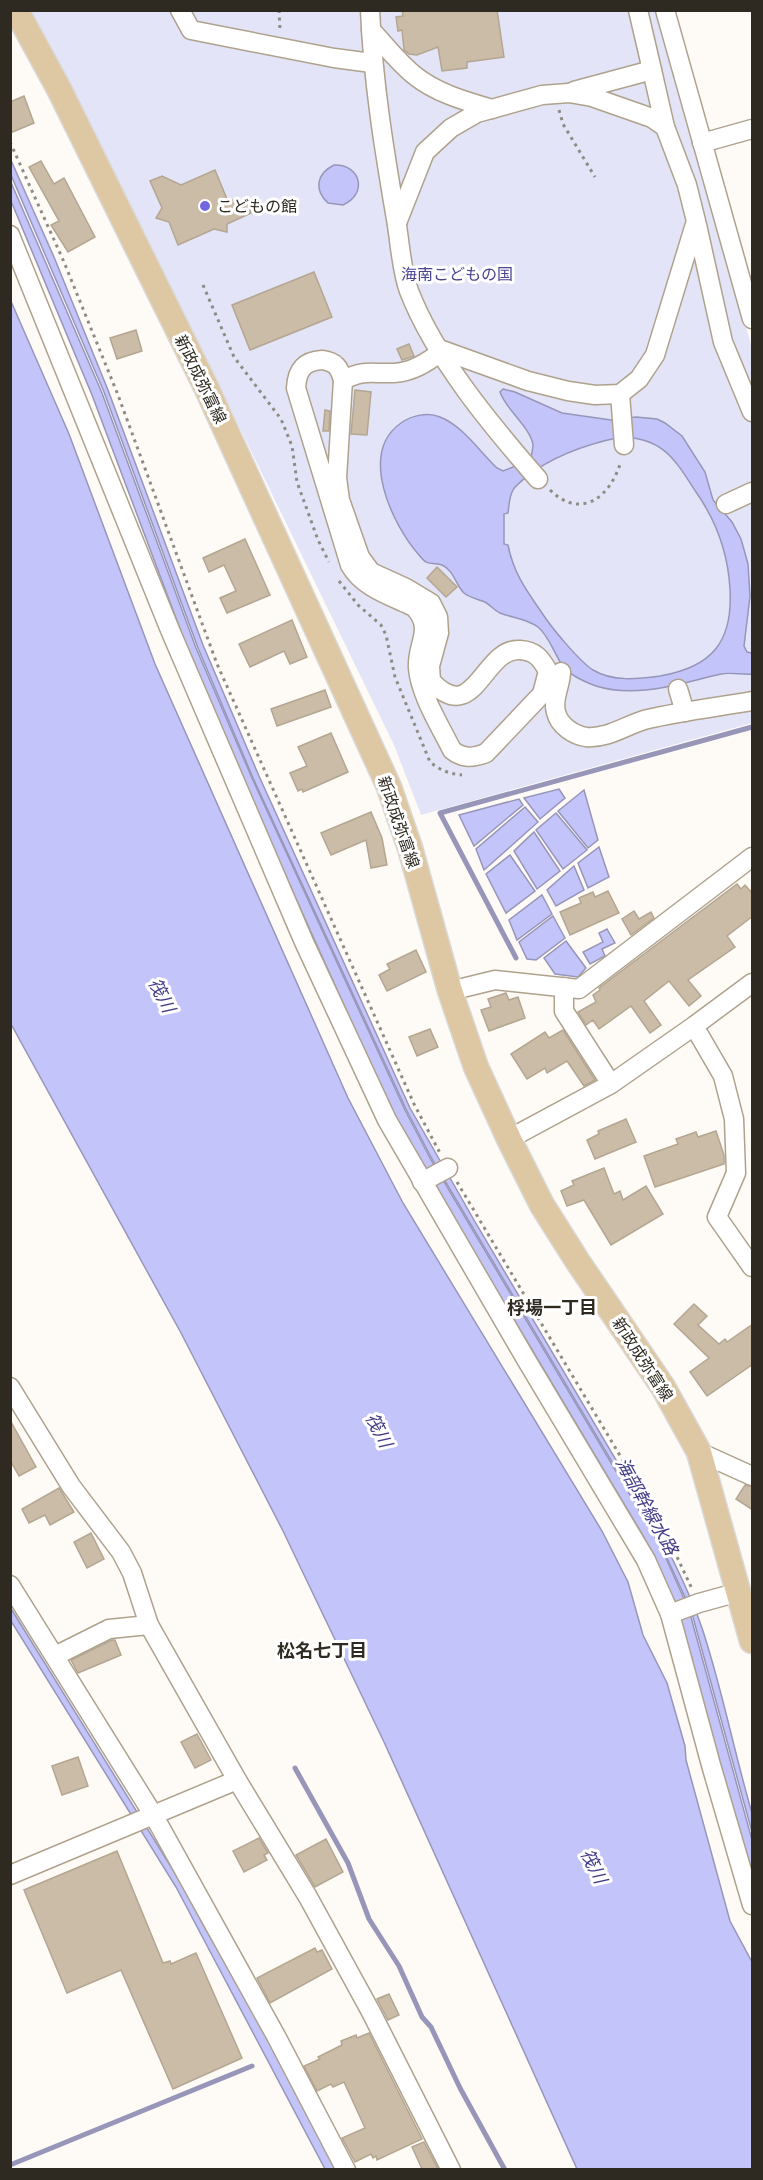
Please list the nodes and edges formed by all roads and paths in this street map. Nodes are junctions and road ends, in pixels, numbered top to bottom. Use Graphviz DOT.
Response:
graph roads {
  1 [pos="16,10"];
  2 [pos="180,10"];
  3 [pos="370,10"];
  4 [pos="638,10"];
  5 [pos="665,10"];
  6 [pos="371,30"];
  7 [pos="372,63"];
  8 [pos="652,70"];
  9 [pos="562,93"];
  10 [pos="492,109"];
  11 [pos="665,127"];
  12 [pos="753,129"];
  13 [pos="10,142"];
  14 [pos="702,143"];
  15 [pos="595,177"];
  16 [pos="696,221"];
  17 [pos="397,223"];
  18 [pos="10,234"];
  19 [pos="753,319"];
  20 [pos="440,351"];
  21 [pos="343,380"];
  22 [pos="620,394"];
  23 [pos="753,412"];
  24 [pos="624,445"];
  25 [pos="538,478"];
  26 [pos="753,492"];
  27 [pos="726,504"];
  28 [pos="561,672"];
  29 [pos="678,689"];
  30 [pos="753,701"];
  31 [pos="685,712"];
  32 [pos="753,857"];
  33 [pos="753,983"];
  34 [pos="564,987"];
  35 [pos="450,991"];
  36 [pos="694,1026"];
  37 [pos="611,1084"];
  38 [pos="509,1139"];
  39 [pos="447,1168"];
  40 [pos="424,1180"];
  41 [pos="753,1267"];
  42 [pos="10,1387"];
  43 [pos="699,1452"];
  44 [pos="753,1476"];
  45 [pos="10,1586"];
  46 [pos="740,1592"];
  47 [pos="699,1603"];
  48 [pos="672,1613"];
  49 [pos="149,1625"];
  50 [pos="753,1641"];
  51 [pos="55,1656"];
  52 [pos="237,1780"];
  53 [pos="144,1820"];
  54 [pos="10,1875"];
  55 [pos="753,1905"];
  56 [pos="346,2169"];
  57 [pos="451,2169"];
  1 -- 35 [label="main road, 新政成弥富線"];
  2 -- 7 [label="street"];
  3 -- 6 [label="street"];
  4 -- 8 [label="street"];
  5 -- 14 [label="street"];
  6 -- 7 [label="street"];
  6 -- 10 [label="street"];
  7 -- 17 [label="street"];
  8 -- 9 [label="street"];
  8 -- 11 [label="street"];
  9 -- 10 [label="street"];
  9 -- 11 [label="street"];
  9 -- 15 [label="path"];
  10 -- 17 [label="street"];
  11 -- 16 [label="street"];
  12 -- 14 [label="street"];
  13 -- 39 [label="path"];
  14 -- 19 [label="street"];
  16 -- 22 [label="street"];
  16 -- 23 [label="street"];
  17 -- 20 [label="street"];
  18 -- 40 [label="street"];
  20 -- 21 [label="street"];
  20 -- 22 [label="street"];
  20 -- 25 [label="street"];
  21 -- 21 [label="street"];
  22 -- 24 [label="street"];
  24 -- 25 [label="path"];
  26 -- 27 [label="street"];
  28 -- 31 [label="street"];
  29 -- 31 [label="street"];
  30 -- 31 [label="street"];
  32 -- 34 [label="street"];
  33 -- 36 [label="street"];
  34 -- 35 [label="street"];
  34 -- 37 [label="street"];
  35 -- 38 [label="main road, 新政成弥富線"];
  36 -- 37 [label="street"];
  36 -- 41 [label="street"];
  37 -- 38 [label="street"];
  38 -- 43 [label="main road, 新政成弥富線"];
  39 -- 40 [label="street"];
  39 -- 47 [label="path"];
  40 -- 48 [label="street"];
  42 -- 49 [label="street"];
  43 -- 44 [label="street"];
  43 -- 46 [label="main road, 新政成弥富線"];
  45 -- 51 [label="street"];
  46 -- 47 [label="street"];
  46 -- 50 [label="main road, 新政成弥富線"];
  47 -- 48 [label="street"];
  48 -- 55 [label="street"];
  49 -- 51 [label="street"];
  49 -- 52 [label="street"];
  51 -- 53 [label="street"];
  52 -- 53 [label="street"];
  52 -- 57 [label="street"];
  53 -- 54 [label="street"];
  53 -- 56 [label="street"];
}
